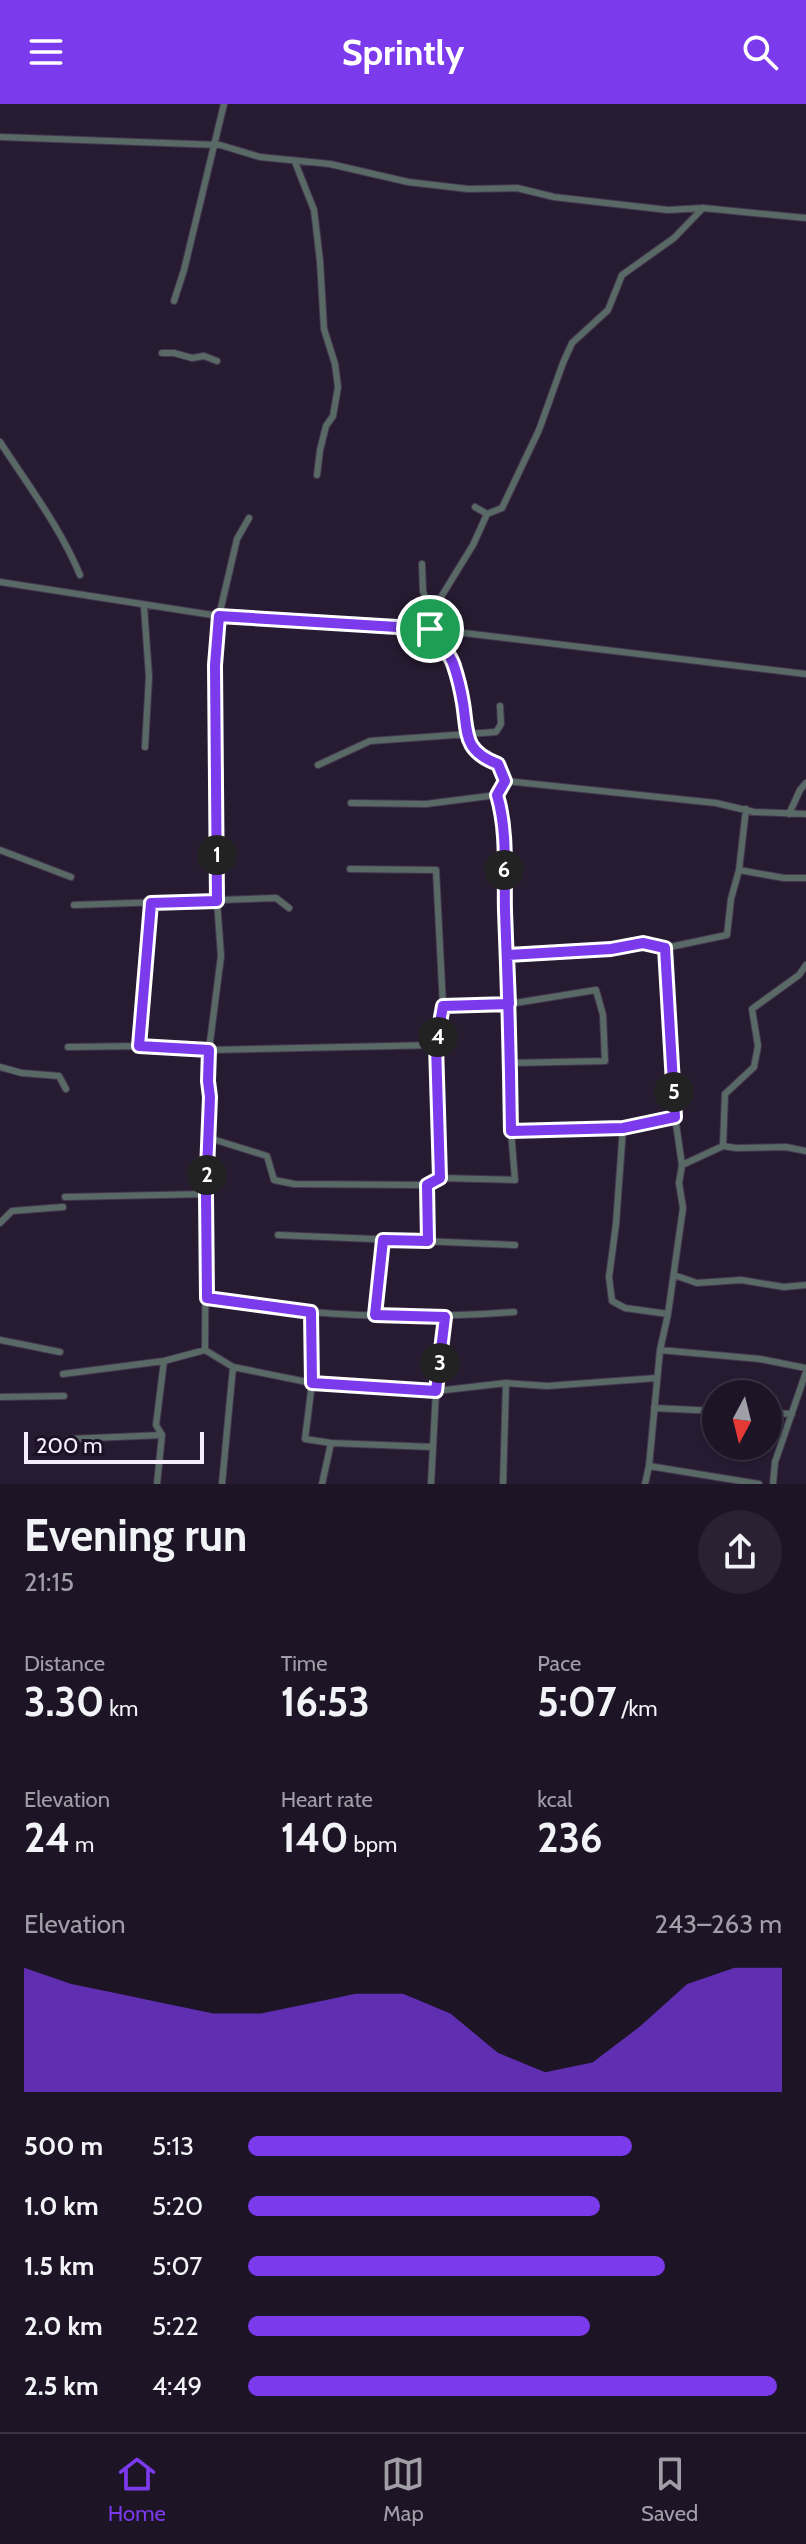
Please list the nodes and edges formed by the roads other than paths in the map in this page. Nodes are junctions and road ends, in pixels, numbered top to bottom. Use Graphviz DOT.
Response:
graph roads {
  1 [pos="224,104"];
  2 [pos="0,137"];
  3 [pos="214,145"];
  4 [pos="295,162"];
  5 [pos="703,208"];
  6 [pos="806,218"];
  7 [pos="174,301"];
  8 [pos="162,353"];
  9 [pos="217,361"];
  10 [pos="0,442"];
  11 [pos="317,475"];
  12 [pos="475,507"];
  13 [pos="487,514"];
  14 [pos="249,518"];
  15 [pos="422,564"];
  16 [pos="80,575"];
  17 [pos="0,582"];
  18 [pos="144,606"];
  19 [pos="219,616"];
  20 [pos="432,619"];
  21 [pos="430,629"];
  22 [pos="806,674"];
  23 [pos="500,706"];
  24 [pos="465,734"];
  25 [pos="145,747"];
  26 [pos="318,765"];
  27 [pos="505,781"];
  28 [pos="806,783"];
  29 [pos="497,795"];
  30 [pos="351,803"];
  31 [pos="746,809"];
  32 [pos="789,814"];
  33 [pos="806,814"];
  34 [pos="0,850"];
  35 [pos="350,869"];
  36 [pos="739,870"];
  37 [pos="71,877"];
  38 [pos="806,878"];
  39 [pos="217,901"];
  40 [pos="151,903"];
  41 [pos="74,905"];
  42 [pos="289,908"];
  43 [pos="665,948"];
  44 [pos="507,955"];
  45 [pos="806,965"];
  46 [pos="509,1004"];
  47 [pos="443,1006"];
  48 [pos="436,1045"];
  49 [pos="139,1046"];
  50 [pos="68,1047"];
  51 [pos="209,1050"];
  52 [pos="510,1063"];
  53 [pos="0,1067"];
  54 [pos="66,1089"];
  55 [pos="675,1117"];
  56 [pos="623,1128"];
  57 [pos="511,1131"];
  58 [pos="209,1138"];
  59 [pos="723,1146"];
  60 [pos="806,1151"];
  61 [pos="682,1165"];
  62 [pos="440,1178"];
  63 [pos="427,1185"];
  64 [pos="206,1194"];
  65 [pos="65,1197"];
  66 [pos="63,1207"];
  67 [pos="0,1223"];
  68 [pos="278,1235"];
  69 [pos="383,1240"];
  70 [pos="428,1241"];
  71 [pos="515,1245"];
  72 [pos="674,1275"];
  73 [pos="806,1285"];
  74 [pos="207,1298"];
  75 [pos="311,1312"];
  76 [pos="514,1312"];
  77 [pos="668,1314"];
  78 [pos="375,1315"];
  79 [pos="445,1317"];
  80 [pos="0,1340"];
  81 [pos="205,1350"];
  82 [pos="660,1350"];
  83 [pos="60,1352"];
  84 [pos="164,1361"];
  85 [pos="233,1367"];
  86 [pos="806,1370"];
  87 [pos="63,1374"];
  88 [pos="657,1378"];
  89 [pos="312,1383"];
  90 [pos="506,1383"];
  91 [pos="436,1391"];
  92 [pos="64,1396"];
  93 [pos="0,1397"];
  94 [pos="654,1408"];
  95 [pos="702,1410"];
  96 [pos="782,1414"];
  97 [pos="792,1414"];
  98 [pos="162,1435"];
  99 [pos="69,1439"];
  100 [pos="331,1443"];
  101 [pos="433,1447"];
  102 [pos="649,1466"];
  103 [pos="157,1484"];
  104 [pos="222,1484"];
  105 [pos="322,1484"];
  106 [pos="431,1484"];
  107 [pos="503,1484"];
  108 [pos="645,1484"];
  109 [pos="759,1484"];
  110 [pos="773,1484"];
  1 -- 3 [label="street"];
  2 -- 3 [label="street"];
  3 -- 4 [label="street"];
  3 -- 7 [label="street"];
  4 -- 5 [label="street"];
  4 -- 11 [label="street"];
  5 -- 6 [label="street"];
  5 -- 13 [label="street"];
  8 -- 9 [label="street"];
  10 -- 16 [label="street"];
  12 -- 13 [label="street"];
  13 -- 20 [label="street"];
  14 -- 19 [label="street"];
  15 -- 20 [label="street"];
  17 -- 18 [label="street"];
  18 -- 19 [label="street"];
  18 -- 25 [label="street"];
  19 -- 21 [label="street"];
  19 -- 39 [label="street"];
  20 -- 21 [label="street"];
  21 -- 22 [label="street"];
  21 -- 24 [label="street"];
  23 -- 24 [label="street"];
  24 -- 26 [label="street"];
  24 -- 27 [label="street"];
  27 -- 29 [label="street"];
  27 -- 31 [label="street"];
  28 -- 32 [label="street"];
  29 -- 30 [label="street"];
  29 -- 44 [label="street"];
  31 -- 32 [label="street"];
  31 -- 36 [label="street"];
  32 -- 33 [label="street"];
  34 -- 37 [label="street"];
  35 -- 47 [label="street"];
  36 -- 38 [label="street"];
  36 -- 43 [label="street"];
  39 -- 40 [label="street"];
  39 -- 42 [label="street"];
  39 -- 51 [label="street"];
  40 -- 41 [label="street"];
  40 -- 49 [label="street"];
  43 -- 44 [label="street"];
  43 -- 55 [label="street"];
  44 -- 46 [label="street"];
  45 -- 59 [label="street"];
  46 -- 47 [label="street"];
  46 -- 52 [label="street"];
  46 -- 52 [label="street"];
  47 -- 48 [label="street"];
  48 -- 51 [label="street"];
  48 -- 62 [label="street"];
  49 -- 50 [label="street"];
  49 -- 51 [label="street"];
  51 -- 58 [label="street"];
  52 -- 57 [label="street"];
  53 -- 54 [label="street"];
  55 -- 56 [label="street"];
  55 -- 61 [label="street"];
  56 -- 57 [label="street"];
  56 -- 77 [label="street"];
  57 -- 62 [label="street"];
  58 -- 63 [label="street"];
  58 -- 64 [label="street"];
  59 -- 60 [label="street"];
  59 -- 61 [label="street"];
  61 -- 72 [label="street"];
  62 -- 63 [label="street"];
  63 -- 70 [label="street"];
  64 -- 65 [label="street"];
  64 -- 74 [label="street"];
  66 -- 67 [label="street"];
  68 -- 69 [label="street"];
  69 -- 70 [label="street"];
  69 -- 78 [label="street"];
  70 -- 71 [label="street"];
  72 -- 73 [label="street"];
  72 -- 77 [label="street"];
  74 -- 75 [label="street"];
  74 -- 81 [label="street"];
  75 -- 78 [label="street"];
  75 -- 89 [label="street"];
  76 -- 79 [label="street"];
  77 -- 82 [label="street"];
  78 -- 79 [label="street"];
  79 -- 91 [label="street"];
  80 -- 83 [label="street"];
  81 -- 84 [label="street"];
  81 -- 85 [label="street"];
  82 -- 86 [label="street"];
  82 -- 88 [label="street"];
  84 -- 87 [label="street"];
  84 -- 98 [label="street"];
  85 -- 89 [label="street"];
  85 -- 104 [label="street"];
  86 -- 97 [label="street"];
  88 -- 90 [label="street"];
  88 -- 94 [label="street"];
  89 -- 91 [label="street"];
  89 -- 100 [label="street"];
  90 -- 91 [label="street"];
  90 -- 107 [label="street"];
  91 -- 101 [label="street"];
  92 -- 93 [label="street"];
  94 -- 95 [label="street"];
  94 -- 102 [label="street"];
  96 -- 97 [label="street"];
  97 -- 110 [label="street"];
  98 -- 99 [label="street"];
  98 -- 103 [label="street"];
  100 -- 101 [label="street"];
  100 -- 105 [label="street"];
  101 -- 106 [label="street"];
  102 -- 108 [label="street"];
  102 -- 109 [label="street"];
}
